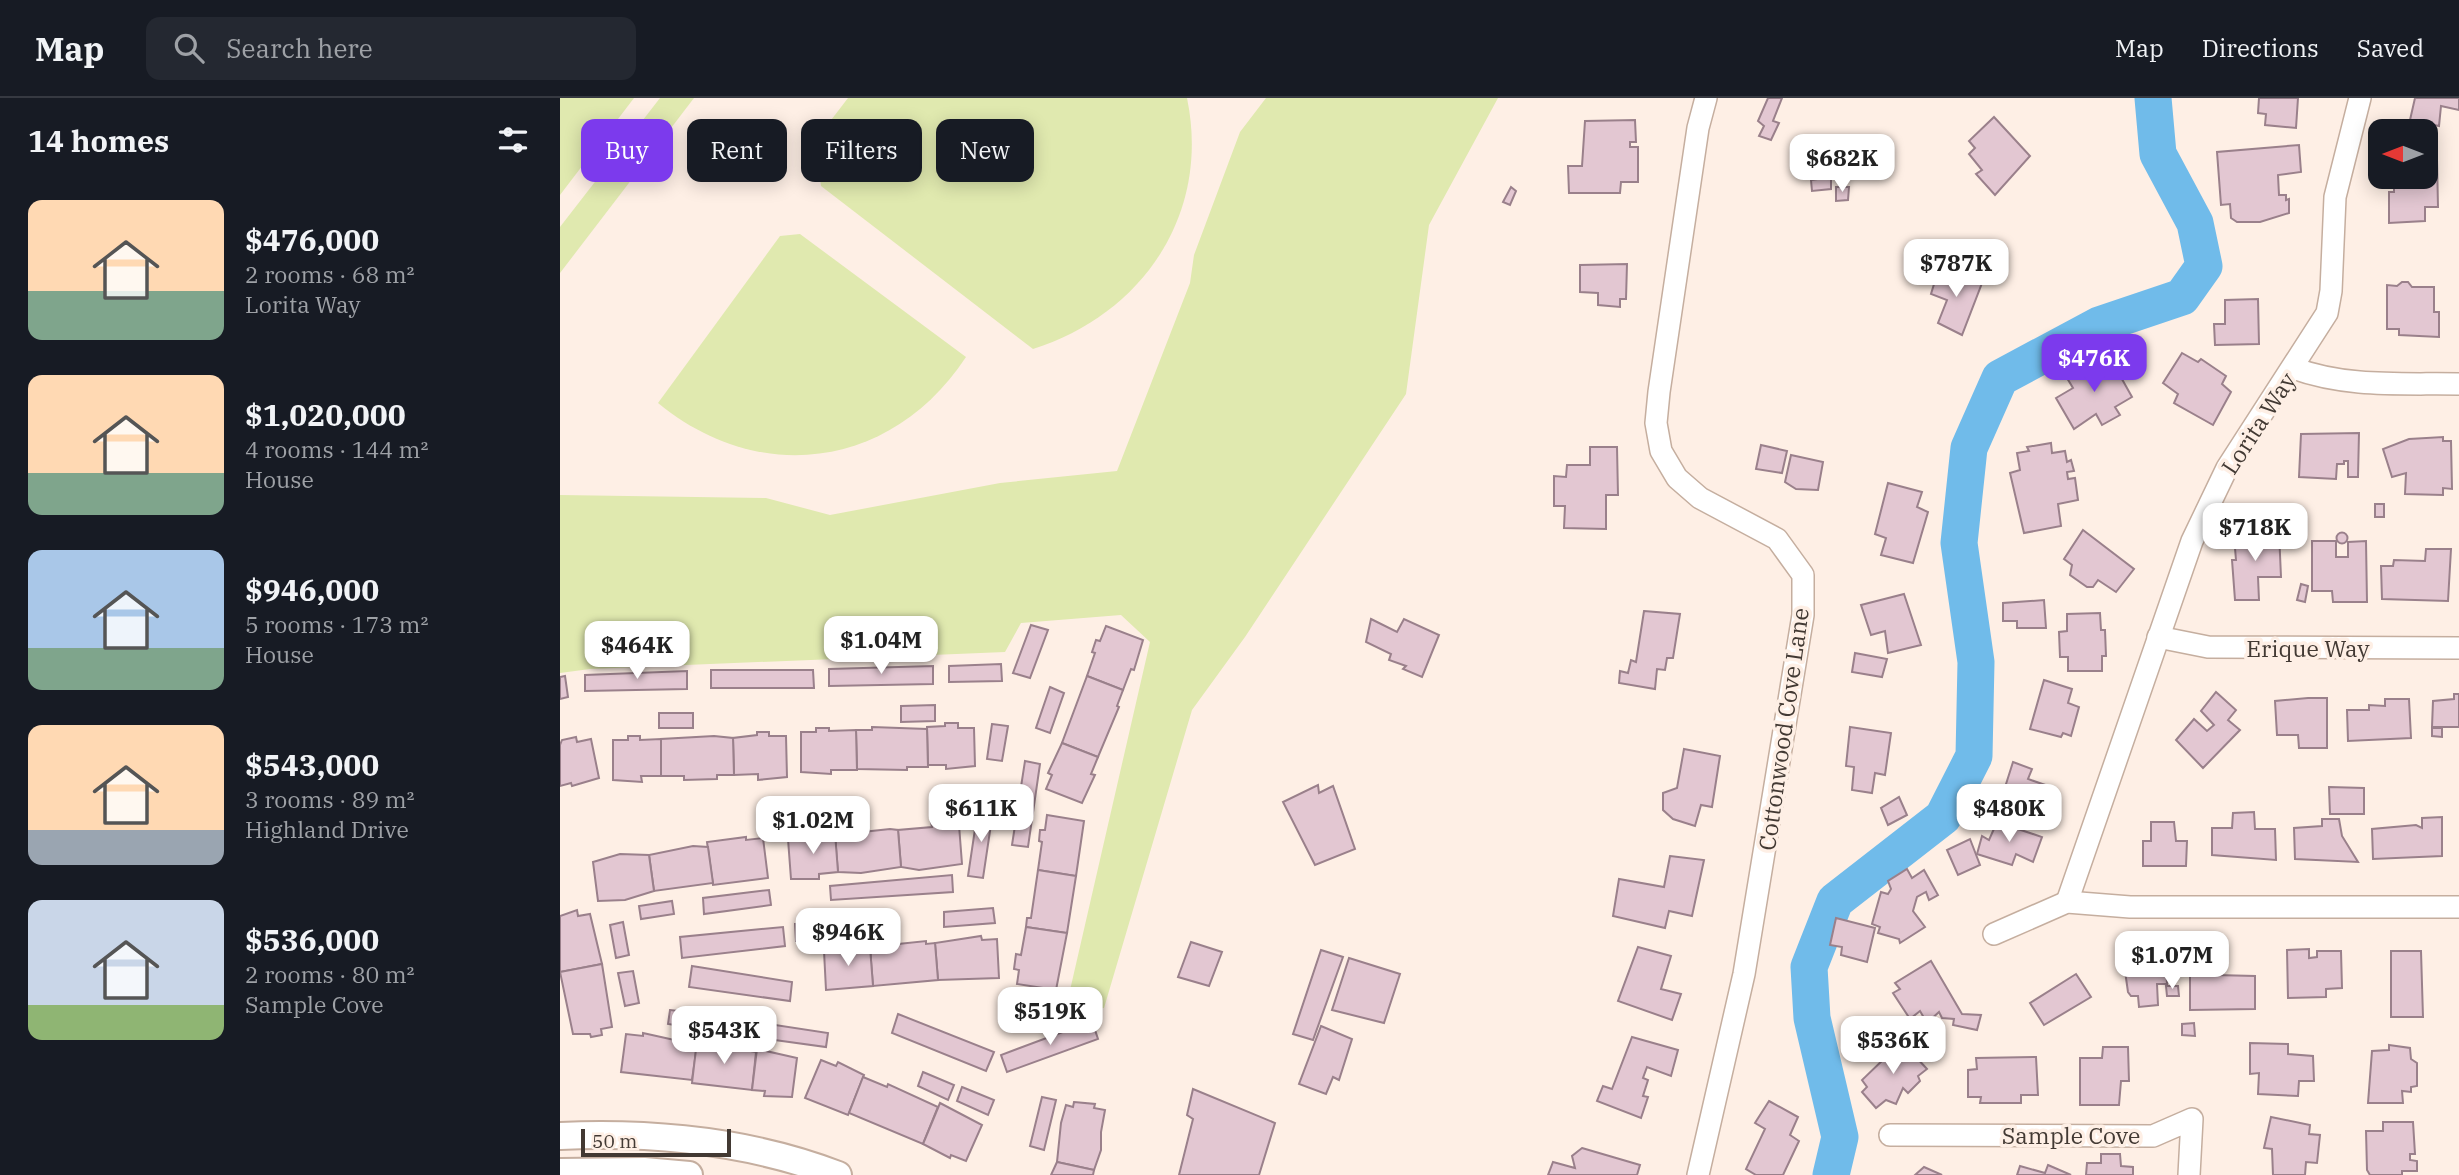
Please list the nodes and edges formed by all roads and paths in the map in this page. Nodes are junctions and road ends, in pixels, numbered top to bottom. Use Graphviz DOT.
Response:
graph roads {
  1 [pos="1706,98"];
  2 [pos="2360,98"];
  3 [pos="2293,368"];
  4 [pos="2459,384"];
  5 [pos="2158,636"];
  6 [pos="2459,648"];
  7 [pos="2067,902"];
  8 [pos="2459,907"];
  9 [pos="1994,934"];
  10 [pos="1890,1135"];
  11 [pos="560,1136"];
  12 [pos="560,1172"];
  13 [pos="689,1175"];
  14 [pos="838,1175"];
  15 [pos="1698,1175"];
  16 [pos="2189,1175"];
  1 -- 15 [label="street, Cottonwood Cove Lane"];
  2 -- 3 [label="street, Lorita Way"];
  3 -- 4 [label="street"];
  3 -- 5 [label="street, Lorita Way"];
  5 -- 6 [label="street, Erique Way"];
  5 -- 7 [label="street, Lorita Way"];
  7 -- 8 [label="street"];
  7 -- 9 [label="street"];
  10 -- 16 [label="street, Sample Cove"];
  11 -- 14 [label="main road"];
  12 -- 13 [label="main road"];
}
